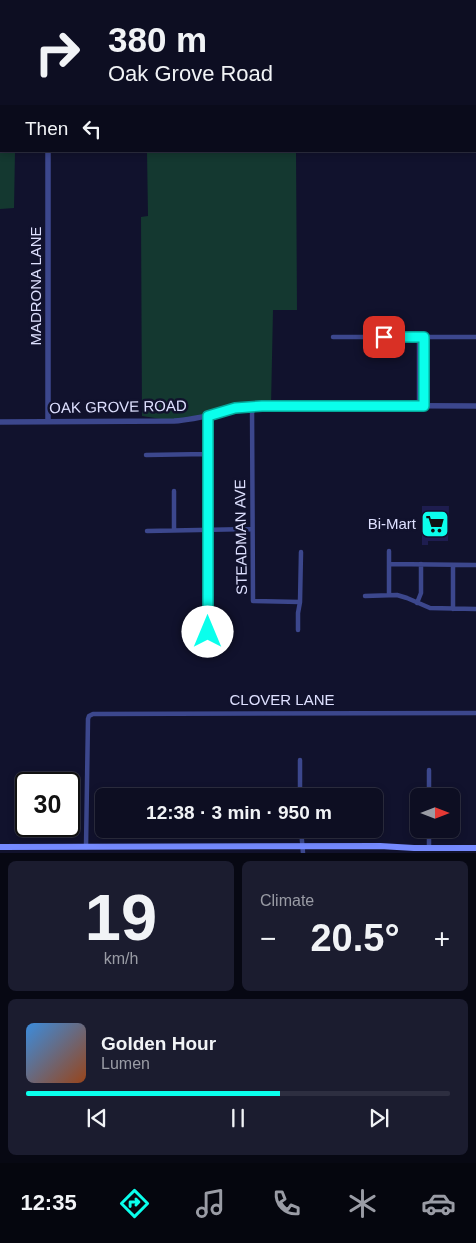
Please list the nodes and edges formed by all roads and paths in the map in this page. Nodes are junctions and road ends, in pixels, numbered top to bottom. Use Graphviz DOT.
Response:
graph roads {
  1 [pos="48,152"];
  2 [pos="421,337"];
  3 [pos="476,337"];
  4 [pos="333,338"];
  5 [pos="252,406"];
  6 [pos="422,406"];
  7 [pos="476,406"];
  8 [pos="208,416"];
  9 [pos="0,422"];
  10 [pos="48,422"];
  11 [pos="208,454"];
  12 [pos="146,455"];
  13 [pos="174,491"];
  14 [pos="147,530"];
  15 [pos="174,530"];
  16 [pos="207,530"];
  17 [pos="252,530"];
  18 [pos="389,551"];
  19 [pos="301,552"];
  20 [pos="389,564"];
  21 [pos="421,564"];
  22 [pos="453,565"];
  23 [pos="476,565"];
  24 [pos="365,596"];
  25 [pos="390,596"];
  26 [pos="300,602"];
  27 [pos="417,603"];
  28 [pos="453,608"];
  29 [pos="476,609"];
  30 [pos="298,630"];
  31 [pos="208,632"];
  32 [pos="476,713"];
  33 [pos="300,760"];
  34 [pos="429,770"];
  35 [pos="300,788"];
  36 [pos="429,788"];
  37 [pos="429,838"];
  38 [pos="0,847"];
  39 [pos="86,847"];
  40 [pos="429,848"];
  41 [pos="476,848"];
  42 [pos="204,850"];
  43 [pos="264,850"];
  44 [pos="303,850"];
  1 -- 10 [label="street, MADRONA LANE"];
  2 -- 3 [label="street"];
  2 -- 4 [label="street"];
  2 -- 6 [label="street"];
  5 -- 6 [label="street, OAK GROVE ROAD"];
  5 -- 8 [label="street, OAK GROVE ROAD"];
  5 -- 17 [label="street, STEADMAN AVE"];
  6 -- 7 [label="street, OAK GROVE ROAD"];
  8 -- 10 [label="street, OAK GROVE ROAD"];
  8 -- 11 [label="street"];
  9 -- 10 [label="street, OAK GROVE ROAD"];
  11 -- 12 [label="street"];
  11 -- 16 [label="street"];
  13 -- 15 [label="street"];
  14 -- 15 [label="street"];
  15 -- 16 [label="street"];
  16 -- 17 [label="street"];
  16 -- 31 [label="street"];
  17 -- 26 [label="street, STEADMAN AVE"];
  18 -- 20 [label="street"];
  19 -- 26 [label="street"];
  20 -- 21 [label="street"];
  20 -- 25 [label="street"];
  21 -- 22 [label="street"];
  21 -- 27 [label="street"];
  22 -- 23 [label="street"];
  22 -- 28 [label="street"];
  24 -- 25 [label="street"];
  25 -- 27 [label="street"];
  26 -- 30 [label="street"];
  27 -- 28 [label="street"];
  28 -- 29 [label="street"];
  32 -- 39 [label="street, CLOVER LANE"];
  33 -- 35 [label="street"];
  34 -- 36 [label="street"];
  37 -- 40 [label="street"];
  38 -- 39 [label="main road"];
  39 -- 42 [label="main road"];
  40 -- 41 [label="main road"];
  40 -- 44 [label="main road"];
  42 -- 43 [label="main road"];
  43 -- 44 [label="main road"];
}
